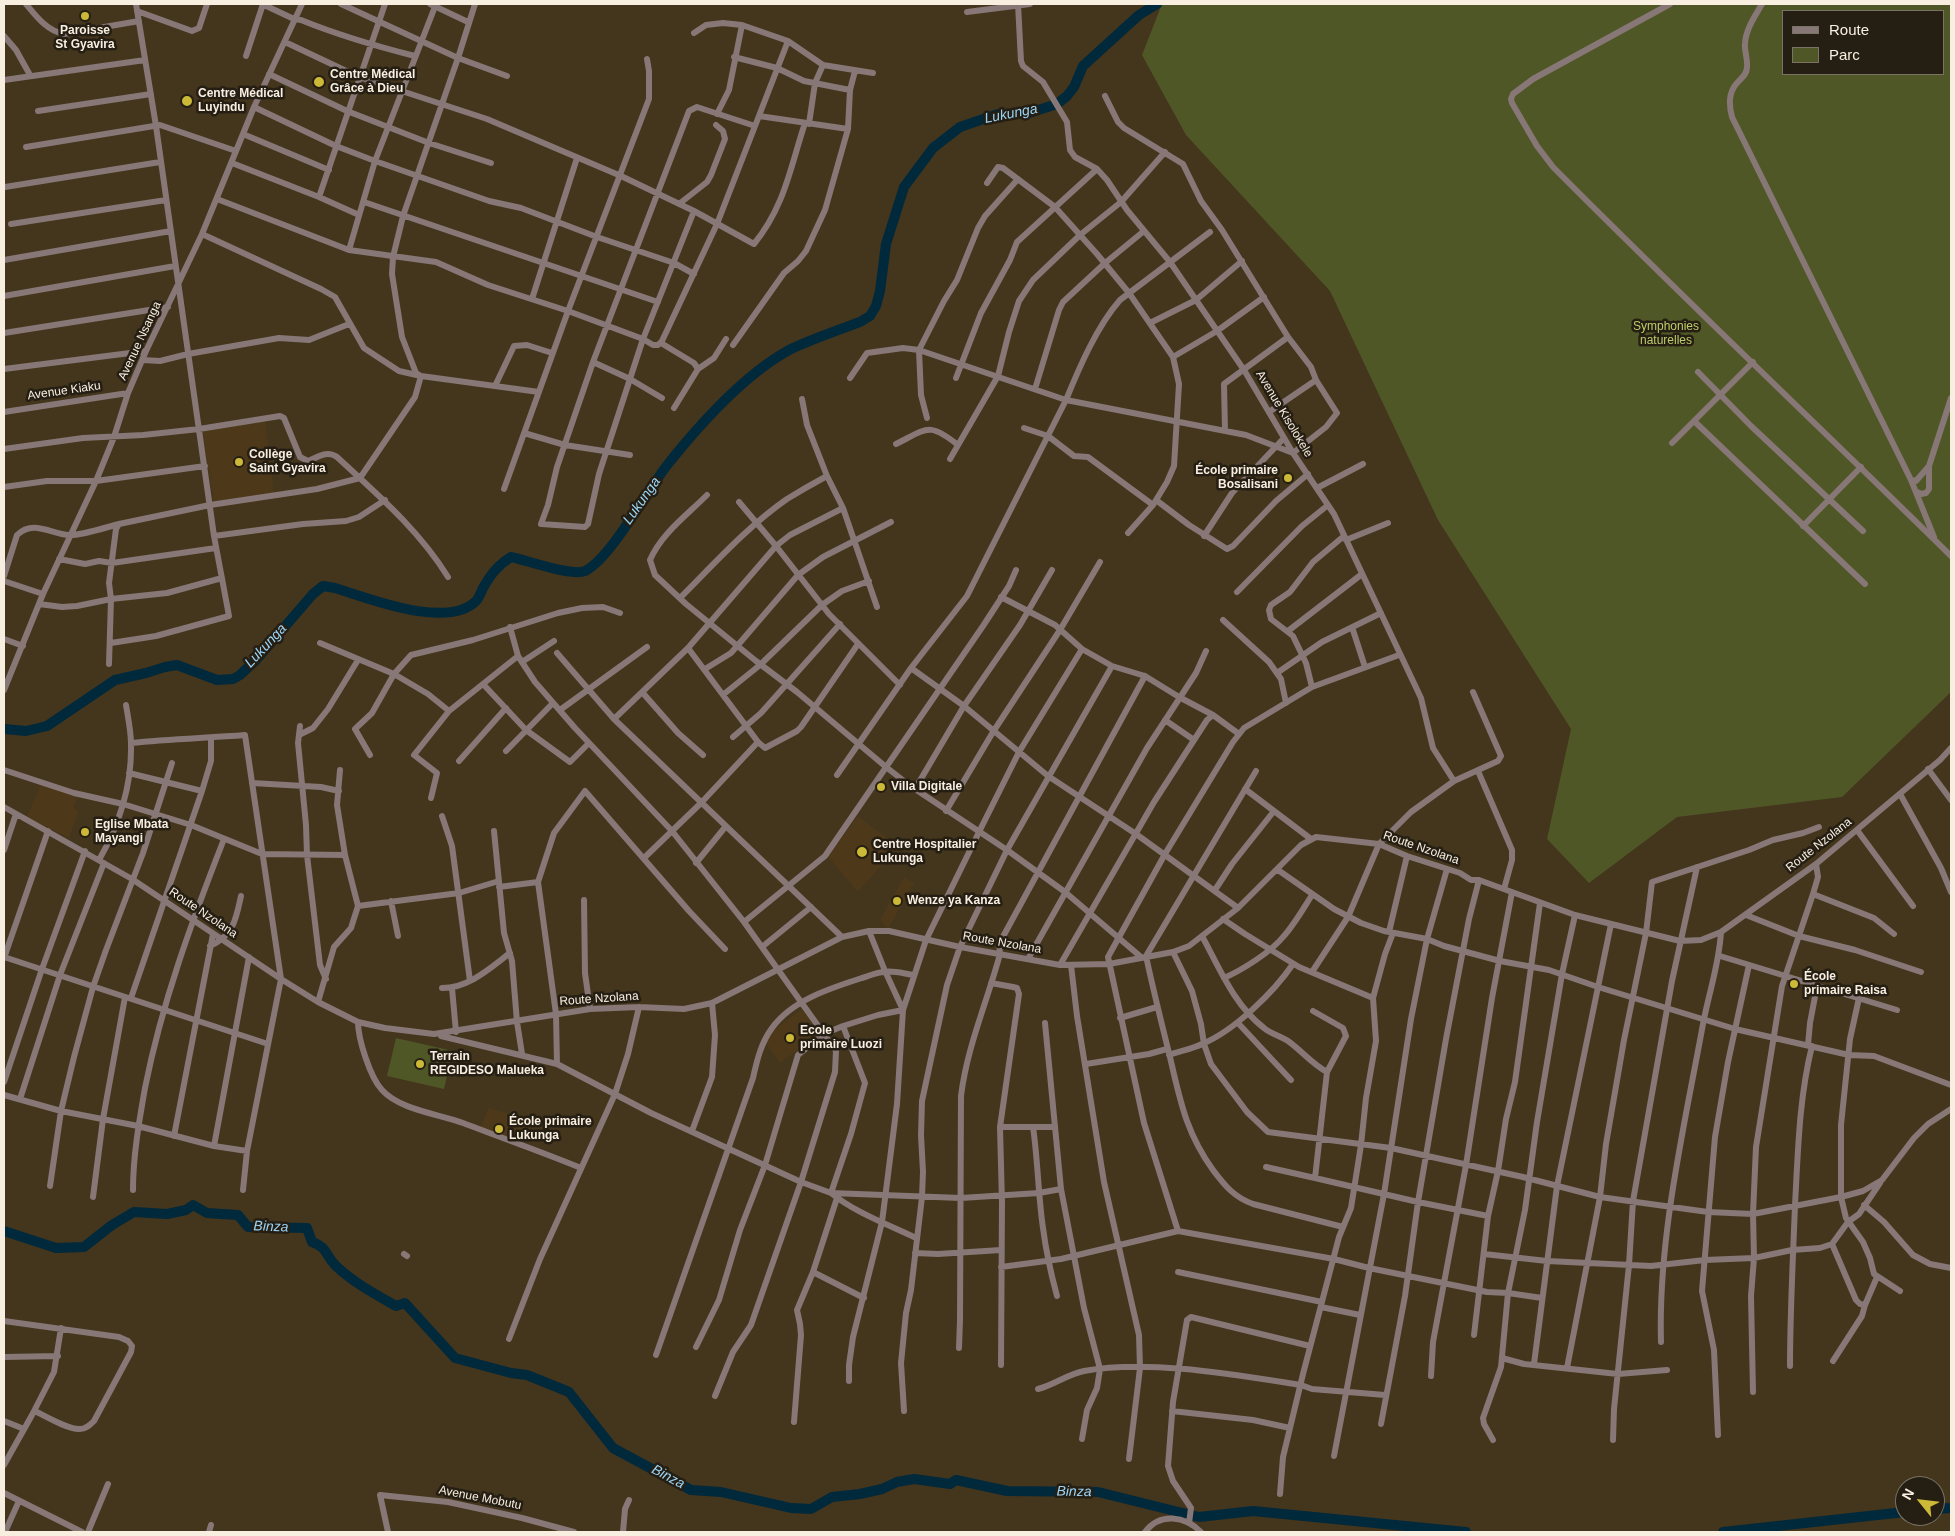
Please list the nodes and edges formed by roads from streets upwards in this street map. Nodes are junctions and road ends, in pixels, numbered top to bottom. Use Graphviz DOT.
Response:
graph roads {
  1 [pos="26,4"];
  2 [pos="136,4"];
  3 [pos="207,4"];
  4 [pos="262,4"];
  5 [pos="302,4"];
  6 [pos="341,4"];
  7 [pos="385,4"];
  8 [pos="475,4"];
  9 [pos="1030,4"];
  10 [pos="1670,4"];
  11 [pos="1762,4"];
  12 [pos="434,5"];
  13 [pos="1018,5"];
  14 [pos="137,11"];
  15 [pos="967,12"];
  16 [pos="294,19"];
  17 [pos="379,20"];
  18 [pos="138,21"];
  19 [pos="468,22"];
  20 [pos="742,25"];
  21 [pos="694,33"];
  22 [pos="4,36"];
  23 [pos="788,41"];
  24 [pos="285,42"];
  25 [pos="420,42"];
  26 [pos="370,45"];
  27 [pos="246,56"];
  28 [pos="415,56"];
  29 [pos="734,57"];
  30 [pos="458,58"];
  31 [pos="647,59"];
  32 [pos="145,60"];
  33 [pos="823,64"];
  34 [pos="777,68"];
  35 [pos="855,71"];
  36 [pos="873,73"];
  37 [pos="269,74"];
  38 [pos="30,75"];
  39 [pos="507,76"];
  40 [pos="359,77"];
  41 [pos="4,80"];
  42 [pos="815,83"];
  43 [pos="850,90"];
  44 [pos="402,91"];
  45 [pos="151,94"];
  46 [pos="1105,96"];
  47 [pos="443,104"];
  48 [pos="254,106"];
  49 [pos="38,111"];
  50 [pos="347,111"];
  51 [pos="717,114"];
  52 [pos="759,116"];
  53 [pos="807,123"];
  54 [pos="716,125"];
  55 [pos="156,126"];
  56 [pos="755,126"];
  57 [pos="388,127"];
  58 [pos="848,129"];
  59 [pos="243,134"];
  60 [pos="429,143"];
  61 [pos="336,146"];
  62 [pos="26,147"];
  63 [pos="236,151"];
  64 [pos="1165,152"];
  65 [pos="577,158"];
  66 [pos="375,161"];
  67 [pos="160,162"];
  68 [pos="491,163"];
  69 [pos="232,164"];
  70 [pos="1097,169"];
  71 [pos="329,170"];
  72 [pos="418,176"];
  73 [pos="621,176"];
  74 [pos="1018,179"];
  75 [pos="987,183"];
  76 [pos="5,187"];
  77 [pos="657,194"];
  78 [pos="319,197"];
  79 [pos="217,199"];
  80 [pos="166,200"];
  81 [pos="364,202"];
  82 [pos="1121,202"];
  83 [pos="679,204"];
  84 [pos="1055,207"];
  85 [pos="694,211"];
  86 [pos="359,215"];
  87 [pos="404,216"];
  88 [pos="556,222"];
  89 [pos="11,224"];
  90 [pos="717,224"];
  91 [pos="171,231"];
  92 [pos="1144,231"];
  93 [pos="1210,232"];
  94 [pos="202,234"];
  95 [pos="1080,235"];
  96 [pos="596,237"];
  97 [pos="349,250"];
  98 [pos="636,251"];
  99 [pos="393,257"];
  100 [pos="4,260"];
  101 [pos="1242,261"];
  102 [pos="543,262"];
  103 [pos="1170,262"];
  104 [pos="674,263"];
  105 [pos="1105,263"];
  106 [pos="175,266"];
  107 [pos="694,274"];
  108 [pos="581,277"];
  109 [pos="178,284"];
  110 [pos="622,290"];
  111 [pos="1129,293"];
  112 [pos="4,296"];
  113 [pos="1264,298"];
  114 [pos="532,299"];
  115 [pos="1196,300"];
  116 [pos="658,302"];
  117 [pos="168,307"];
  118 [pos="568,311"];
  119 [pos="1150,323"];
  120 [pos="349,324"];
  121 [pos="608,326"];
  122 [pos="1216,331"];
  123 [pos="4,333"];
  124 [pos="1288,337"];
  125 [pos="643,339"];
  126 [pos="726,339"];
  127 [pos="661,343"];
  128 [pos="733,345"];
  129 [pos="919,350"];
  130 [pos="146,351"];
  131 [pos="552,353"];
  132 [pos="188,354"];
  133 [pos="1173,358"];
  134 [pos="142,360"];
  135 [pos="593,362"];
  136 [pos="1752,362"];
  137 [pos="960,364"];
  138 [pos="4,369"];
  139 [pos="698,369"];
  140 [pos="1244,370"];
  141 [pos="1698,372"];
  142 [pos="421,376"];
  143 [pos="998,376"];
  144 [pos="850,378"];
  145 [pos="956,378"];
  146 [pos="630,379"];
  147 [pos="1316,380"];
  148 [pos="495,386"];
  149 [pos="1034,389"];
  150 [pos="539,392"];
  151 [pos="128,393"];
  152 [pos="1720,394"];
  153 [pos="662,398"];
  154 [pos="1951,398"];
  155 [pos="802,399"];
  156 [pos="1066,400"];
  157 [pos="674,408"];
  158 [pos="4,412"];
  159 [pos="1269,412"];
  160 [pos="927,418"];
  161 [pos="1177,421"];
  162 [pos="1694,421"];
  163 [pos="1024,428"];
  164 [pos="199,429"];
  165 [pos="1225,431"];
  166 [pos="524,433"];
  167 [pos="1048,436"];
  168 [pos="114,437"];
  169 [pos="1284,438"];
  170 [pos="1672,443"];
  171 [pos="896,444"];
  172 [pos="565,445"];
  173 [pos="958,445"];
  174 [pos="1278,446"];
  175 [pos="4,449"];
  176 [pos="606,451"];
  177 [pos="1293,452"];
  178 [pos="630,455"];
  179 [pos="950,459"];
  180 [pos="1363,464"];
  181 [pos="205,466"];
  182 [pos="1929,466"];
  183 [pos="1861,467"];
  184 [pos="1308,474"];
  185 [pos="827,476"];
  186 [pos="360,478"];
  187 [pos="1912,480"];
  188 [pos="96,481"];
  189 [pos="4,487"];
  190 [pos="1317,488"];
  191 [pos="504,489"];
  192 [pos="1917,492"];
  193 [pos="707,495"];
  194 [pos="1829,499"];
  195 [pos="385,500"];
  196 [pos="739,502"];
  197 [pos="1155,503"];
  198 [pos="210,505"];
  199 [pos="1328,505"];
  200 [pos="843,508"];
  201 [pos="891,522"];
  202 [pos="1388,523"];
  203 [pos="119,524"];
  204 [pos="757,525"];
  205 [pos="1803,526"];
  206 [pos="1863,530"];
  207 [pos="1128,533"];
  208 [pos="70,536"];
  209 [pos="214,536"];
  210 [pos="1204,536"];
  211 [pos="1345,538"];
  212 [pos="1935,540"];
  213 [pos="853,541"];
  214 [pos="776,546"];
  215 [pos="216,548"];
  216 [pos="1951,556"];
  217 [pos="59,560"];
  218 [pos="1100,562"];
  219 [pos="112,563"];
  220 [pos="1016,570"];
  221 [pos="1052,570"];
  222 [pos="1362,574"];
  223 [pos="798,575"];
  224 [pos="4,576"];
  225 [pos="448,577"];
  226 [pos="222,578"];
  227 [pos="869,581"];
  228 [pos="4,582"];
  229 [pos="1865,584"];
  230 [pos="1237,592"];
  231 [pos="43,594"];
  232 [pos="1001,597"];
  233 [pos="680,598"];
  234 [pos="111,599"];
  235 [pos="39,604"];
  236 [pos="822,605"];
  237 [pos="877,607"];
  238 [pos="1027,612"];
  239 [pos="620,613"];
  240 [pos="1381,613"];
  241 [pos="1223,620"];
  242 [pos="710,623"];
  243 [pos="840,624"];
  244 [pos="510,627"];
  245 [pos="1352,627"];
  246 [pos="1060,630"];
  247 [pos="1288,630"];
  248 [pos="4,639"];
  249 [pos="554,641"];
  250 [pos="111,643"];
  251 [pos="320,643"];
  252 [pos="858,644"];
  253 [pos="23,646"];
  254 [pos="738,646"];
  255 [pos="647,647"];
  256 [pos="688,648"];
  257 [pos="1082,649"];
  258 [pos="1206,651"];
  259 [pos="557,653"];
  260 [pos="1399,655"];
  261 [pos="518,656"];
  262 [pos="1303,656"];
  263 [pos="358,660"];
  264 [pos="522,662"];
  265 [pos="110,664"];
  266 [pos="760,665"];
  267 [pos="1112,666"];
  268 [pos="1365,667"];
  269 [pos="911,668"];
  270 [pos="705,669"];
  271 [pos="1277,673"];
  272 [pos="394,674"];
  273 [pos="1144,676"];
  274 [pos="483,684"];
  275 [pos="786,684"];
  276 [pos="900,685"];
  277 [pos="1312,687"];
  278 [pos="939,689"];
  279 [pos="4,690"];
  280 [pos="589,690"];
  281 [pos="642,692"];
  282 [pos="1473,692"];
  283 [pos="724,694"];
  284 [pos="1179,697"];
  285 [pos="553,703"];
  286 [pos="1286,703"];
  287 [pos="126,705"];
  288 [pos="964,706"];
  289 [pos="506,708"];
  290 [pos="815,708"];
  291 [pos="560,710"];
  292 [pos="449,711"];
  293 [pos="1213,715"];
  294 [pos="614,719"];
  295 [pos="1164,720"];
  296 [pos="300,726"];
  297 [pos="746,726"];
  298 [pos="526,730"];
  299 [pos="993,732"];
  300 [pos="1239,734"];
  301 [pos="299,735"];
  302 [pos="733,737"];
  303 [pos="211,738"];
  304 [pos="1194,740"];
  305 [pos="758,742"];
  306 [pos="131,743"];
  307 [pos="589,743"];
  308 [pos="859,745"];
  309 [pos="1951,748"];
  310 [pos="506,751"];
  311 [pos="1019,752"];
  312 [pos="370,754"];
  313 [pos="703,755"];
  314 [pos="459,761"];
  315 [pos="172,763"];
  316 [pos="886,767"];
  317 [pos="1928,769"];
  318 [pos="4,770"];
  319 [pos="340,770"];
  320 [pos="1256,771"];
  321 [pos="1478,771"];
  322 [pos="129,773"];
  323 [pos="837,775"];
  324 [pos="1048,776"];
  325 [pos="1454,781"];
  326 [pos="166,782"];
  327 [pos="252,783"];
  328 [pos="303,786"];
  329 [pos="915,789"];
  330 [pos="1245,789"];
  331 [pos="202,791"];
  332 [pos="339,791"];
  333 [pos="1900,794"];
  334 [pos="1078,797"];
  335 [pos="431,798"];
  336 [pos="1951,800"];
  337 [pos="701,802"];
  338 [pos="123,804"];
  339 [pos="4,807"];
  340 [pos="946,811"];
  341 [pos="1274,812"];
  342 [pos="16,814"];
  343 [pos="156,814"];
  344 [pos="442,816"];
  345 [pos="1108,816"];
  346 [pos="190,825"];
  347 [pos="726,826"];
  348 [pos="1820,827"];
  349 [pos="1857,830"];
  350 [pos="48,831"];
  351 [pos="494,831"];
  352 [pos="672,832"];
  353 [pos="979,832"];
  354 [pos="1136,834"];
  355 [pos="224,839"];
  356 [pos="1311,839"];
  357 [pos="1379,844"];
  358 [pos="4,850"];
  359 [pos="1007,850"];
  360 [pos="85,851"];
  361 [pos="262,854"];
  362 [pos="1165,854"];
  363 [pos="307,855"];
  364 [pos="345,856"];
  365 [pos="1407,856"];
  366 [pos="644,858"];
  367 [pos="101,861"];
  368 [pos="696,863"];
  369 [pos="1816,864"];
  370 [pos="1697,867"];
  371 [pos="1447,869"];
  372 [pos="1278,870"];
  373 [pos="1037,872"];
  374 [pos="1195,875"];
  375 [pos="132,879"];
  376 [pos="1479,880"];
  377 [pos="538,882"];
  378 [pos="499,884"];
  379 [pos="790,886"];
  380 [pos="1504,889"];
  381 [pos="1215,890"];
  382 [pos="1065,892"];
  383 [pos="1512,892"];
  384 [pos="1951,892"];
  385 [pos="459,893"];
  386 [pos="1813,894"];
  387 [pos="1312,895"];
  388 [pos="241,896"];
  389 [pos="164,900"];
  390 [pos="584,900"];
  391 [pos="391,902"];
  392 [pos="1540,903"];
  393 [pos="358,906"];
  394 [pos="1913,906"];
  395 [pos="811,907"];
  396 [pos="1238,908"];
  397 [pos="1091,912"];
  398 [pos="1574,914"];
  399 [pos="1746,915"];
  400 [pos="1348,917"];
  401 [pos="193,919"];
  402 [pos="1223,919"];
  403 [pos="744,922"];
  404 [pos="1611,924"];
  405 [pos="869,931"];
  406 [pos="1391,932"];
  407 [pos="1721,932"];
  408 [pos="1646,933"];
  409 [pos="213,934"];
  410 [pos="1894,934"];
  411 [pos="398,936"];
  412 [pos="1202,936"];
  413 [pos="1799,936"];
  414 [pos="842,937"];
  415 [pos="1118,937"];
  416 [pos="1428,939"];
  417 [pos="223,940"];
  418 [pos="926,940"];
  419 [pos="1680,941"];
  420 [pos="210,946"];
  421 [pos="762,947"];
  422 [pos="960,947"];
  423 [pos="725,948"];
  424 [pos="1270,949"];
  425 [pos="1462,950"];
  426 [pos="1173,952"];
  427 [pos="510,953"];
  428 [pos="1000,954"];
  429 [pos="249,956"];
  430 [pos="1720,956"];
  431 [pos="4,957"];
  432 [pos="1144,957"];
  433 [pos="1028,959"];
  434 [pos="1500,962"];
  435 [pos="1109,964"];
  436 [pos="1293,964"];
  437 [pos="1060,965"];
  438 [pos="1072,965"];
  439 [pos="1749,965"];
  440 [pos="1531,967"];
  441 [pos="42,969"];
  442 [pos="779,970"];
  443 [pos="885,971"];
  444 [pos="1312,972"];
  445 [pos="1921,972"];
  446 [pos="1562,974"];
  447 [pos="60,975"];
  448 [pos="914,975"];
  449 [pos="1784,976"];
  450 [pos="1224,978"];
  451 [pos="281,979"];
  452 [pos="326,979"];
  453 [pos="470,981"];
  454 [pos="991,983"];
  455 [pos="1817,986"];
  456 [pos="94,987"];
  457 [pos="1598,987"];
  458 [pos="442,988"];
  459 [pos="452,988"];
  460 [pos="128,998"];
  461 [pos="1373,998"];
  462 [pos="1632,998"];
  463 [pos="1859,998"];
  464 [pos="318,1002"];
  465 [pos="712,1003"];
  466 [pos="802,1003"];
  467 [pos="639,1007"];
  468 [pos="1157,1007"];
  469 [pos="1667,1008"];
  470 [pos="590,1009"];
  471 [pos="164,1010"];
  472 [pos="903,1010"];
  473 [pos="1897,1010"];
  474 [pos="1313,1011"];
  475 [pos="556,1014"];
  476 [pos="1248,1014"];
  477 [pos="1120,1018"];
  478 [pos="1704,1019"];
  479 [pos="195,1020"];
  480 [pos="358,1022"];
  481 [pos="517,1022"];
  482 [pos="1045,1023"];
  483 [pos="1238,1023"];
  484 [pos="843,1026"];
  485 [pos="1735,1029"];
  486 [pos="456,1032"];
  487 [pos="236,1033"];
  488 [pos="434,1034"];
  489 [pos="824,1034"];
  490 [pos="1774,1038"];
  491 [pos="268,1044"];
  492 [pos="1204,1044"];
  493 [pos="1810,1045"];
  494 [pos="1168,1052"];
  495 [pos="522,1054"];
  496 [pos="1849,1055"];
  497 [pos="1130,1058"];
  498 [pos="557,1064"];
  499 [pos="1086,1064"];
  500 [pos="1327,1072"];
  501 [pos="1290,1080"];
  502 [pos="4,1082"];
  503 [pos="1951,1085"];
  504 [pos="615,1094"];
  505 [pos="4,1095"];
  506 [pos="20,1099"];
  507 [pos="1951,1109"];
  508 [pos="61,1111"];
  509 [pos="102,1119"];
  510 [pos="138,1126"];
  511 [pos="1000,1127"];
  512 [pos="1033,1127"];
  513 [pos="1055,1127"];
  514 [pos="692,1131"];
  515 [pos="174,1136"];
  516 [pos="1319,1138"];
  517 [pos="1361,1145"];
  518 [pos="214,1146"];
  519 [pos="729,1148"];
  520 [pos="1391,1148"];
  521 [pos="247,1151"];
  522 [pos="1426,1156"];
  523 [pos="765,1165"];
  524 [pos="1466,1165"];
  525 [pos="1266,1166"];
  526 [pos="581,1168"];
  527 [pos="1498,1171"];
  528 [pos="1314,1178"];
  529 [pos="1529,1178"];
  530 [pos="1882,1180"];
  531 [pos="801,1182"];
  532 [pos="50,1186"];
  533 [pos="1558,1186"];
  534 [pos="1355,1188"];
  535 [pos="1061,1189"];
  536 [pos="134,1190"];
  537 [pos="243,1190"];
  538 [pos="830,1193"];
  539 [pos="1039,1193"];
  540 [pos="1384,1194"];
  541 [pos="884,1195"];
  542 [pos="1002,1196"];
  543 [pos="92,1197"];
  544 [pos="922,1197"];
  545 [pos="1600,1197"];
  546 [pos="1841,1197"];
  547 [pos="837,1198"];
  548 [pos="961,1198"];
  549 [pos="1633,1201"];
  550 [pos="1418,1202"];
  551 [pos="1864,1205"];
  552 [pos="1795,1206"];
  553 [pos="1671,1207"];
  554 [pos="1457,1209"];
  555 [pos="1708,1212"];
  556 [pos="1753,1214"];
  557 [pos="1488,1216"];
  558 [pos="882,1222"];
  559 [pos="1848,1222"];
  560 [pos="1343,1227"];
  561 [pos="1178,1231"];
  562 [pos="916,1238"];
  563 [pos="1832,1244"];
  564 [pos="1117,1245"];
  565 [pos="1001,1250"];
  566 [pos="1792,1250"];
  567 [pos="960,1252"];
  568 [pos="915,1253"];
  569 [pos="1484,1254"];
  570 [pos="1073,1257"];
  571 [pos="1516,1258"];
  572 [pos="1754,1258"];
  573 [pos="1334,1259"];
  574 [pos="1048,1260"];
  575 [pos="1705,1260"];
  576 [pos="1547,1261"];
  577 [pos="1588,1263"];
  578 [pos="1629,1265"];
  579 [pos="1665,1265"];
  580 [pos="1001,1267"];
  581 [pos="1369,1268"];
  582 [pos="1951,1268"];
  583 [pos="813,1272"];
  584 [pos="1178,1272"];
  585 [pos="1408,1277"];
  586 [pos="1877,1277"];
  587 [pos="1444,1284"];
  588 [pos="1479,1290"];
  589 [pos="1900,1291"];
  590 [pos="1508,1293"];
  591 [pos="1057,1296"];
  592 [pos="864,1298"];
  593 [pos="1542,1298"];
  594 [pos="1322,1305"];
  595 [pos="1865,1305"];
  596 [pos="1360,1315"];
  597 [pos="4,1321"];
  598 [pos="61,1328"];
  599 [pos="1474,1336"];
  600 [pos="509,1339"];
  601 [pos="1661,1342"];
  602 [pos="1310,1346"];
  603 [pos="696,1347"];
  604 [pos="959,1348"];
  605 [pos="656,1355"];
  606 [pos="58,1356"];
  607 [pos="4,1357"];
  608 [pos="1502,1358"];
  609 [pos="1833,1361"];
  610 [pos="1534,1364"];
  611 [pos="1001,1365"];
  612 [pos="1790,1366"];
  613 [pos="1140,1368"];
  614 [pos="1567,1368"];
  615 [pos="1100,1369"];
  616 [pos="1180,1370"];
  617 [pos="1667,1370"];
  618 [pos="1618,1374"];
  619 [pos="1431,1376"];
  620 [pos="849,1381"];
  621 [pos="1301,1385"];
  622 [pos="1038,1389"];
  623 [pos="1347,1391"];
  624 [pos="1753,1392"];
  625 [pos="1385,1395"];
  626 [pos="715,1396"];
  627 [pos="35,1411"];
  628 [pos="904,1411"];
  629 [pos="1172,1411"];
  630 [pos="4,1421"];
  631 [pos="794,1422"];
  632 [pos="1381,1424"];
  633 [pos="1290,1428"];
  634 [pos="24,1429"];
  635 [pos="1718,1435"];
  636 [pos="1082,1439"];
  637 [pos="1493,1440"];
  638 [pos="1614,1440"];
  639 [pos="1334,1456"];
  640 [pos="1129,1459"];
  641 [pos="4,1465"];
  642 [pos="108,1484"];
  643 [pos="4,1493"];
  644 [pos="1280,1494"];
  645 [pos="629,1500"];
  646 [pos="19,1501"];
  647 [pos="1191,1519"];
  648 [pos="211,1525"];
  649 [pos="566,1531"];
  650 [pos="6,1532"];
  651 [pos="82,1532"];
  652 [pos="88,1532"];
  653 [pos="209,1532"];
  654 [pos="388,1532"];
  655 [pos="574,1532"];
  656 [pos="622,1532"];
  657 [pos="1145,1532"];
  658 [pos="1201,1532"];
  1 -- 18 [label="street"];
  2 -- 14 [label="street"];
  3 -- 14 [label="street"];
  4 -- 16 [label="street"];
  4 -- 27 [label="street"];
  5 -- 16 [label="street, Avenue Nsanga"];
  6 -- 17 [label="street"];
  7 -- 17 [label="street"];
  8 -- 19 [label="street"];
  9 -- 13 [label="street"];
  10 -- 136 [label="street"];
  11 -- 187 [label="street"];
  12 -- 19 [label="street"];
  12 -- 25 [label="street"];
  13 -- 15 [label="street"];
  13 -- 70 [label="street, Avenue Kisolokele"];
  14 -- 18 [label="street"];
  16 -- 24 [label="street, Avenue Nsanga"];
  16 -- 26 [label="street"];
  17 -- 25 [label="street"];
  17 -- 26 [label="street"];
  18 -- 32 [label="street"];
  19 -- 30 [label="street"];
  20 -- 21 [label="street"];
  20 -- 23 [label="street"];
  20 -- 29 [label="street"];
  22 -- 38 [label="street"];
  23 -- 33 [label="street"];
  23 -- 34 [label="street"];
  24 -- 37 [label="street, Avenue Nsanga"];
  24 -- 40 [label="street"];
  25 -- 28 [label="street"];
  25 -- 30 [label="street"];
  26 -- 28 [label="street"];
  26 -- 40 [label="street"];
  28 -- 44 [label="street"];
  29 -- 34 [label="street"];
  29 -- 51 [label="street"];
  30 -- 39 [label="street"];
  30 -- 47 [label="street"];
  31 -- 73 [label="street"];
  32 -- 38 [label="street"];
  32 -- 45 [label="street"];
  33 -- 35 [label="street"];
  33 -- 42 [label="street"];
  34 -- 42 [label="street"];
  34 -- 52 [label="street"];
  35 -- 36 [label="street"];
  35 -- 43 [label="street"];
  37 -- 48 [label="street, Avenue Nsanga"];
  37 -- 50 [label="street"];
  38 -- 41 [label="street"];
  40 -- 44 [label="street"];
  40 -- 50 [label="street"];
  42 -- 43 [label="street"];
  42 -- 53 [label="street"];
  43 -- 58 [label="street"];
  44 -- 47 [label="street"];
  44 -- 57 [label="street"];
  45 -- 49 [label="street"];
  45 -- 55 [label="street"];
  46 -- 64 [label="street"];
  47 -- 60 [label="street"];
  47 -- 65 [label="street"];
  48 -- 59 [label="street, Avenue Nsanga"];
  48 -- 61 [label="street"];
  50 -- 57 [label="street"];
  50 -- 61 [label="street"];
  51 -- 56 [label="street"];
  51 -- 77 [label="street"];
  52 -- 53 [label="street"];
  52 -- 56 [label="street"];
  53 -- 58 [label="street"];
  53 -- 90 [label="street"];
  54 -- 83 [label="street"];
  55 -- 62 [label="street"];
  55 -- 63 [label="street"];
  55 -- 67 [label="street"];
  56 -- 90 [label="street"];
  57 -- 60 [label="street"];
  57 -- 66 [label="street"];
  58 -- 128 [label="street"];
  59 -- 63 [label="street, Avenue Nsanga"];
  59 -- 71 [label="street"];
  60 -- 68 [label="street"];
  60 -- 72 [label="street"];
  61 -- 66 [label="street"];
  61 -- 71 [label="street"];
  63 -- 69 [label="street, Avenue Nsanga"];
  64 -- 82 [label="street"];
  64 -- 101 [label="street"];
  65 -- 73 [label="street"];
  65 -- 88 [label="street"];
  66 -- 72 [label="street"];
  66 -- 81 [label="street"];
  67 -- 76 [label="street"];
  67 -- 80 [label="street"];
  69 -- 78 [label="street"];
  69 -- 79 [label="street, Avenue Nsanga"];
  70 -- 82 [label="street, Avenue Kisolokele"];
  70 -- 84 [label="street"];
  71 -- 78 [label="street"];
  72 -- 87 [label="street"];
  72 -- 88 [label="street"];
  73 -- 77 [label="street"];
  73 -- 96 [label="street"];
  74 -- 75 [label="street"];
  74 -- 84 [label="street"];
  74 -- 129 [label="street"];
  77 -- 83 [label="street"];
  77 -- 98 [label="street"];
  78 -- 86 [label="street"];
  79 -- 94 [label="street, Avenue Nsanga"];
  79 -- 97 [label="street"];
  80 -- 89 [label="street"];
  80 -- 91 [label="street"];
  81 -- 86 [label="street"];
  81 -- 87 [label="street"];
  82 -- 92 [label="street, Avenue Kisolokele"];
  82 -- 95 [label="street"];
  83 -- 85 [label="street"];
  84 -- 95 [label="street"];
  84 -- 137 [label="street"];
  85 -- 90 [label="street"];
  85 -- 104 [label="street"];
  86 -- 97 [label="street"];
  87 -- 99 [label="street"];
  87 -- 102 [label="street"];
  88 -- 96 [label="street"];
  88 -- 102 [label="street"];
  90 -- 107 [label="street"];
  91 -- 100 [label="street"];
  91 -- 106 [label="street"];
  92 -- 103 [label="street, Avenue Kisolokele"];
  92 -- 105 [label="street"];
  93 -- 103 [label="street"];
  94 -- 109 [label="street, Avenue Nsanga"];
  94 -- 120 [label="street"];
  95 -- 105 [label="street"];
  95 -- 143 [label="street"];
  96 -- 98 [label="street"];
  96 -- 108 [label="street"];
  97 -- 99 [label="street"];
  98 -- 104 [label="street"];
  98 -- 110 [label="street"];
  99 -- 114 [label="street"];
  99 -- 142 [label="street"];
  101 -- 113 [label="street"];
  101 -- 115 [label="street"];
  102 -- 108 [label="street"];
  102 -- 114 [label="street"];
  103 -- 111 [label="street"];
  103 -- 115 [label="street, Avenue Kisolokele"];
  104 -- 107 [label="street"];
  104 -- 116 [label="street"];
  105 -- 111 [label="street"];
  105 -- 149 [label="street"];
  106 -- 109 [label="street"];
  106 -- 112 [label="street"];
  107 -- 127 [label="street"];
  108 -- 110 [label="street"];
  108 -- 118 [label="street"];
  109 -- 117 [label="street, Avenue Nsanga"];
  109 -- 132 [label="street"];
  110 -- 116 [label="street"];
  110 -- 121 [label="street"];
  111 -- 119 [label="street"];
  111 -- 156 [label="street"];
  113 -- 122 [label="street"];
  113 -- 124 [label="street"];
  114 -- 118 [label="street"];
  115 -- 119 [label="street"];
  115 -- 122 [label="street, Avenue Kisolokele"];
  116 -- 125 [label="street"];
  117 -- 123 [label="street"];
  117 -- 130 [label="street, Avenue Nsanga"];
  118 -- 121 [label="street"];
  118 -- 131 [label="street"];
  119 -- 133 [label="street"];
  120 -- 132 [label="street"];
  120 -- 142 [label="street"];
  121 -- 125 [label="street"];
  121 -- 135 [label="street"];
  122 -- 133 [label="street"];
  122 -- 140 [label="street, Avenue Kisolokele"];
  124 -- 140 [label="street"];
  124 -- 147 [label="street"];
  125 -- 127 [label="street"];
  125 -- 146 [label="street"];
  126 -- 139 [label="street"];
  127 -- 139 [label="street"];
  129 -- 137 [label="street"];
  129 -- 144 [label="street"];
  129 -- 160 [label="street"];
  130 -- 134 [label="street, Avenue Nsanga"];
  130 -- 138 [label="street"];
  131 -- 148 [label="street"];
  131 -- 150 [label="street"];
  132 -- 134 [label="street"];
  132 -- 164 [label="street"];
  133 -- 161 [label="street"];
  134 -- 151 [label="street, Avenue Nsanga"];
  135 -- 146 [label="street"];
  135 -- 172 [label="street"];
  136 -- 152 [label="street"];
  136 -- 183 [label="street"];
  137 -- 143 [label="street"];
  137 -- 145 [label="street"];
  139 -- 157 [label="street"];
  140 -- 159 [label="street, Avenue Kisolokele"];
  140 -- 165 [label="street"];
  141 -- 152 [label="street"];
  142 -- 148 [label="street"];
  142 -- 186 [label="street"];
  143 -- 149 [label="street"];
  143 -- 173 [label="street"];
  146 -- 153 [label="street"];
  146 -- 176 [label="street"];
  147 -- 159 [label="street"];
  147 -- 177 [label="street"];
  148 -- 150 [label="street"];
  149 -- 156 [label="street"];
  150 -- 166 [label="street"];
  151 -- 158 [label="street, Avenue Kiaku"];
  151 -- 168 [label="street, Avenue Nsanga"];
  152 -- 162 [label="street"];
  152 -- 194 [label="street"];
  154 -- 182 [label="street"];
  155 -- 185 [label="street"];
  156 -- 161 [label="street"];
  156 -- 167 [label="street"];
  159 -- 169 [label="street, Avenue Kisolokele"];
  161 -- 165 [label="street"];
  161 -- 197 [label="street"];
  162 -- 170 [label="street"];
  162 -- 205 [label="street"];
  163 -- 167 [label="street"];
  164 -- 168 [label="street"];
  164 -- 181 [label="street"];
  164 -- 186 [label="street"];
  165 -- 174 [label="street"];
  166 -- 172 [label="street"];
  166 -- 191 [label="street"];
  167 -- 197 [label="street"];
  167 -- 269 [label="street"];
  168 -- 175 [label="street"];
  168 -- 188 [label="street, Avenue Nsanga"];
  169 -- 174 [label="street"];
  169 -- 177 [label="street, Avenue Kisolokele"];
  171 -- 173 [label="street"];
  172 -- 176 [label="street"];
  172 -- 176 [label="street"];
  173 -- 179 [label="street"];
  174 -- 177 [label="street"];
  174 -- 210 [label="street"];
  176 -- 178 [label="street"];
  177 -- 184 [label="street, Avenue Kisolokele"];
  180 -- 190 [label="street"];
  181 -- 188 [label="street"];
  181 -- 198 [label="street"];
  182 -- 187 [label="street"];
  182 -- 192 [label="street"];
  183 -- 194 [label="street"];
  183 -- 212 [label="street"];
  184 -- 190 [label="street, Avenue Kisolokele"];
  184 -- 210 [label="street"];
  185 -- 200 [label="street"];
  185 -- 204 [label="street"];
  186 -- 195 [label="street"];
  186 -- 198 [label="street"];
  187 -- 192 [label="street"];
  188 -- 189 [label="street"];
  188 -- 208 [label="street, Avenue Nsanga"];
  190 -- 199 [label="street, Avenue Kisolokele"];
  192 -- 212 [label="street"];
  193 -- 233 [label="street"];
  194 -- 205 [label="street"];
  194 -- 206 [label="street"];
  195 -- 209 [label="street"];
  195 -- 225 [label="street"];
  196 -- 204 [label="street"];
  197 -- 207 [label="street"];
  197 -- 210 [label="street"];
  198 -- 203 [label="street"];
  198 -- 209 [label="street"];
  199 -- 211 [label="street, Avenue Kisolokele"];
  199 -- 230 [label="street"];
  200 -- 213 [label="street"];
  200 -- 214 [label="street"];
  201 -- 213 [label="street"];
  202 -- 211 [label="street"];
  203 -- 208 [label="street"];
  203 -- 219 [label="street"];
  204 -- 214 [label="street"];
  204 -- 233 [label="street"];
  205 -- 229 [label="street"];
  208 -- 217 [label="street, Avenue Nsanga"];
  208 -- 224 [label="street"];
  209 -- 215 [label="street"];
  211 -- 222 [label="street, Avenue Kisolokele"];
  211 -- 247 [label="street"];
  212 -- 216 [label="street"];
  213 -- 223 [label="street"];
  213 -- 227 [label="street"];
  214 -- 223 [label="street"];
  214 -- 242 [label="street"];
  215 -- 219 [label="street"];
  215 -- 226 [label="street"];
  217 -- 219 [label="street"];
  217 -- 231 [label="street, Avenue Nsanga"];
  218 -- 246 [label="street"];
  219 -- 234 [label="street"];
  220 -- 232 [label="street"];
  221 -- 238 [label="street"];
  222 -- 240 [label="street, Avenue Kisolokele"];
  222 -- 247 [label="street"];
  223 -- 236 [label="street"];
  223 -- 254 [label="street"];
  226 -- 234 [label="street"];
  226 -- 250 [label="street"];
  227 -- 236 [label="street"];
  227 -- 237 [label="street"];
  228 -- 231 [label="street"];
  231 -- 235 [label="street, Avenue Nsanga"];
  232 -- 238 [label="street"];
  232 -- 278 [label="street"];
  233 -- 242 [label="street"];
  234 -- 235 [label="street"];
  234 -- 250 [label="street"];
  235 -- 253 [label="street, Avenue Nsanga"];
  236 -- 243 [label="street"];
  236 -- 266 [label="street"];
  238 -- 246 [label="street"];
  238 -- 288 [label="street"];
  239 -- 244 [label="street"];
  240 -- 245 [label="street"];
  240 -- 260 [label="street, Avenue Kisolokele"];
  241 -- 271 [label="street"];
  242 -- 254 [label="street"];
  242 -- 256 [label="street"];
  243 -- 252 [label="street"];
  243 -- 275 [label="street"];
  244 -- 261 [label="street"];
  244 -- 272 [label="street"];
  245 -- 262 [label="street"];
  245 -- 268 [label="street"];
  246 -- 257 [label="street"];
  246 -- 299 [label="street"];
  247 -- 262 [label="street"];
  248 -- 253 [label="street"];
  249 -- 264 [label="street"];
  250 -- 265 [label="street"];
  251 -- 263 [label="street"];
  252 -- 276 [label="street"];
  252 -- 290 [label="street"];
  253 -- 279 [label="street, Avenue Nsanga"];
  254 -- 266 [label="street"];
  254 -- 270 [label="street"];
  255 -- 280 [label="street"];
  256 -- 270 [label="street"];
  256 -- 281 [label="street"];
  257 -- 267 [label="street"];
  257 -- 311 [label="street"];
  258 -- 284 [label="street"];
  259 -- 280 [label="street"];
  260 -- 268 [label="street"];
  260 -- 325 [label="street, Avenue Kisolokele"];
  261 -- 264 [label="street"];
  261 -- 274 [label="street"];
  262 -- 271 [label="street"];
  262 -- 277 [label="street"];
  263 -- 272 [label="street"];
  263 -- 301 [label="street"];
  264 -- 285 [label="street"];
  266 -- 275 [label="street"];
  266 -- 283 [label="street"];
  267 -- 273 [label="street"];
  267 -- 324 [label="street"];
  268 -- 277 [label="street"];
  269 -- 276 [label="street"];
  269 -- 278 [label="street"];
  270 -- 283 [label="street"];
  271 -- 286 [label="street"];
  272 -- 292 [label="street"];
  272 -- 312 [label="street"];
  273 -- 284 [label="street"];
  273 -- 334 [label="street"];
  274 -- 289 [label="street"];
  274 -- 292 [label="street"];
  275 -- 290 [label="street"];
  275 -- 297 [label="street"];
  276 -- 308 [label="street"];
  277 -- 286 [label="street"];
  278 -- 288 [label="street"];
  278 -- 316 [label="street"];
  280 -- 291 [label="street"];
  280 -- 294 [label="street"];
  281 -- 294 [label="street"];
  281 -- 313 [label="street"];
  282 -- 321 [label="street"];
  283 -- 297 [label="street"];
  284 -- 293 [label="street"];
  284 -- 295 [label="street"];
  285 -- 291 [label="street"];
  285 -- 298 [label="street"];
  286 -- 300 [label="street"];
  287 -- 306 [label="street"];
  288 -- 299 [label="street"];
  288 -- 329 [label="street"];
  289 -- 298 [label="street"];
  289 -- 314 [label="street"];
  290 -- 305 [label="street"];
  290 -- 308 [label="street"];
  291 -- 307 [label="street"];
  292 -- 335 [label="street"];
  293 -- 300 [label="street"];
  293 -- 304 [label="street"];
  294 -- 337 [label="street"];
  295 -- 304 [label="street"];
  295 -- 345 [label="street"];
  296 -- 301 [label="street"];
  297 -- 302 [label="street"];
  297 -- 305 [label="street"];
  298 -- 307 [label="street"];
  298 -- 310 [label="street"];
  299 -- 311 [label="street"];
  299 -- 340 [label="street"];
  300 -- 362 [label="street"];
  301 -- 328 [label="street"];
  303 -- 306 [label="street"];
  303 -- 327 [label="street"];
  303 -- 331 [label="street"];
  304 -- 354 [label="street"];
  305 -- 337 [label="street"];
  306 -- 322 [label="street"];
  307 -- 352 [label="street"];
  308 -- 316 [label="street"];
  308 -- 323 [label="street"];
  309 -- 317 [label="street, Route Nzolana"];
  311 -- 324 [label="street"];
  311 -- 353 [label="street"];
  315 -- 326 [label="street"];
  316 -- 329 [label="street"];
  316 -- 379 [label="street"];
  317 -- 333 [label="street, Route Nzolana"];
  317 -- 336 [label="street"];
  318 -- 338 [label="street"];
  319 -- 332 [label="street"];
  320 -- 330 [label="street"];
  321 -- 325 [label="street"];
  321 -- 380 [label="street"];
  322 -- 326 [label="street"];
  322 -- 338 [label="street"];
  324 -- 334 [label="street"];
  324 -- 359 [label="street"];
  325 -- 357 [label="street"];
  326 -- 331 [label="street"];
  326 -- 343 [label="street"];
  327 -- 328 [label="street"];
  327 -- 361 [label="street"];
  328 -- 332 [label="street"];
  328 -- 363 [label="street"];
  329 -- 340 [label="street"];
  330 -- 341 [label="street"];
  330 -- 374 [label="street"];
  331 -- 346 [label="street"];
  332 -- 364 [label="street"];
  333 -- 349 [label="street, Route Nzolana"];
  333 -- 384 [label="street"];
  334 -- 345 [label="street"];
  334 -- 373 [label="street"];
  337 -- 347 [label="street"];
  337 -- 352 [label="street"];
  338 -- 343 [label="street"];
  338 -- 367 [label="street"];
  339 -- 342 [label="street, Route Nzolana"];
  340 -- 353 [label="street"];
  341 -- 356 [label="street"];
  341 -- 381 [label="street"];
  342 -- 350 [label="street, Route Nzolana"];
  342 -- 358 [label="street"];
  343 -- 346 [label="street"];
  343 -- 375 [label="street"];
  344 -- 385 [label="street"];
  345 -- 354 [label="street"];
  345 -- 382 [label="street"];
  346 -- 355 [label="street"];
  346 -- 389 [label="street"];
  347 -- 368 [label="street"];
  347 -- 379 [label="street"];
  348 -- 370 [label="street"];
  349 -- 369 [label="street, Route Nzolana"];
  349 -- 394 [label="street"];
  350 -- 360 [label="street, Route Nzolana"];
  350 -- 431 [label="street"];
  351 -- 378 [label="street"];
  352 -- 366 [label="street"];
  352 -- 368 [label="street"];
  353 -- 359 [label="street"];
  353 -- 418 [label="street"];
  354 -- 362 [label="street"];
  354 -- 397 [label="street"];
  355 -- 361 [label="street"];
  355 -- 401 [label="street"];
  356 -- 357 [label="street, Route Nzolana"];
  356 -- 372 [label="street, Route Nzolana"];
  357 -- 365 [label="street, Route Nzolana"];
  357 -- 400 [label="street"];
  359 -- 373 [label="street"];
  359 -- 422 [label="street"];
  360 -- 367 [label="street, Route Nzolana"];
  360 -- 441 [label="street"];
  361 -- 363 [label="street"];
  361 -- 451 [label="street"];
  362 -- 374 [label="street"];
  362 -- 415 [label="street"];
  363 -- 364 [label="street"];
  363 -- 452 [label="street"];
  364 -- 393 [label="street"];
  365 -- 371 [label="street, Route Nzolana"];
  365 -- 406 [label="street"];
  366 -- 377 [label="street"];
  366 -- 423 [label="street"];
  367 -- 375 [label="street, Route Nzolana"];
  367 -- 447 [label="street"];
  368 -- 403 [label="street"];
  369 -- 386 [label="street"];
  369 -- 399 [label="street, Route Nzolana"];
  370 -- 408 [label="street"];
  370 -- 419 [label="street"];
  371 -- 376 [label="street, Route Nzolana"];
  371 -- 416 [label="street"];
  372 -- 387 [label="street"];
  372 -- 396 [label="street, Route Nzolana"];
  373 -- 382 [label="street"];
  373 -- 428 [label="street"];
  374 -- 381 [label="street"];
  374 -- 432 [label="street"];
  375 -- 389 [label="street, Route Nzolana"];
  375 -- 456 [label="street"];
  376 -- 380 [label="street, Route Nzolana"];
  376 -- 425 [label="street"];
  377 -- 378 [label="street"];
  377 -- 475 [label="street"];
  378 -- 385 [label="street"];
  378 -- 427 [label="street"];
  379 -- 395 [label="street"];
  379 -- 403 [label="street"];
  380 -- 383 [label="street, Route Nzolana"];
  381 -- 396 [label="street"];
  382 -- 397 [label="street"];
  382 -- 433 [label="street"];
  383 -- 392 [label="street, Route Nzolana"];
  383 -- 434 [label="street"];
  385 -- 391 [label="street"];
  385 -- 453 [label="street"];
  386 -- 410 [label="street"];
  386 -- 413 [label="street"];
  387 -- 400 [label="street"];
  387 -- 424 [label="street"];
  388 -- 417 [label="street"];
  389 -- 401 [label="street, Route Nzolana"];
  389 -- 460 [label="street"];
  390 -- 470 [label="street"];
  391 -- 393 [label="street"];
  391 -- 411 [label="street"];
  392 -- 398 [label="street, Route Nzolana"];
  392 -- 440 [label="street"];
  393 -- 452 [label="street"];
  395 -- 414 [label="street"];
  395 -- 421 [label="street"];
  396 -- 402 [label="street, Route Nzolana"];
  397 -- 415 [label="street"];
  397 -- 437 [label="street"];
  398 -- 404 [label="street, Route Nzolana"];
  398 -- 446 [label="street"];
  399 -- 407 [label="street, Route Nzolana"];
  399 -- 413 [label="street"];
  400 -- 406 [label="street"];
  400 -- 444 [label="street"];
  401 -- 409 [label="street, Route Nzolana"];
  401 -- 471 [label="street"];
  402 -- 412 [label="street, Route Nzolana"];
  402 -- 424 [label="street"];
  403 -- 421 [label="street"];
  404 -- 408 [label="street, Route Nzolana"];
  404 -- 457 [label="street"];
  405 -- 414 [label="street, Route Nzolana"];
  405 -- 418 [label="street, Route Nzolana"];
  405 -- 443 [label="street"];
  406 -- 416 [label="street"];
  406 -- 461 [label="street"];
  407 -- 419 [label="street, Route Nzolana"];
  407 -- 430 [label="street"];
  408 -- 419 [label="street, Route Nzolana"];
  408 -- 462 [label="street"];
  409 -- 417 [label="street, Route Nzolana"];
  409 -- 420 [label="street"];
  412 -- 426 [label="street, Route Nzolana"];
  412 -- 450 [label="street"];
  413 -- 445 [label="street"];
  413 -- 449 [label="street"];
  414 -- 442 [label="street, Route Nzolana"];
  415 -- 432 [label="street"];
  415 -- 435 [label="street"];
  416 -- 425 [label="street"];
  416 -- 520 [label="street"];
  417 -- 420 [label="street"];
  417 -- 429 [label="street, Route Nzolana"];
  418 -- 422 [label="street, Route Nzolana"];
  418 -- 448 [label="street"];
  419 -- 469 [label="street"];
  420 -- 479 [label="street"];
  421 -- 442 [label="street"];
  422 -- 428 [label="street, Route Nzolana"];
  422 -- 544 [label="street"];
  424 -- 436 [label="street"];
  424 -- 450 [label="street"];
  425 -- 434 [label="street"];
  425 -- 522 [label="street"];
  426 -- 432 [label="street, Route Nzolana"];
  426 -- 492 [label="street"];
  427 -- 453 [label="street"];
  427 -- 481 [label="street"];
  428 -- 433 [label="street, Route Nzolana"];
  428 -- 454 [label="street"];
  429 -- 451 [label="street, Route Nzolana"];
  429 -- 487 [label="street"];
  430 -- 439 [label="street"];
  430 -- 478 [label="street"];
  431 -- 441 [label="street"];
  432 -- 435 [label="street, Route Nzolana"];
  432 -- 468 [label="street"];
  433 -- 437 [label="street, Route Nzolana"];
  434 -- 440 [label="street"];
  434 -- 524 [label="street"];
  435 -- 438 [label="street, Route Nzolana"];
  435 -- 477 [label="street"];
  436 -- 444 [label="street"];
  436 -- 476 [label="street"];
  437 -- 438 [label="street, Route Nzolana"];
  438 -- 499 [label="street"];
  439 -- 449 [label="street"];
  439 -- 485 [label="street"];
  440 -- 446 [label="street"];
  440 -- 527 [label="street"];
  441 -- 447 [label="street"];
  441 -- 502 [label="street"];
  442 -- 465 [label="street, Route Nzolana"];
  442 -- 466 [label="street"];
  443 -- 448 [label="street"];
  443 -- 466 [label="street"];
  443 -- 472 [label="street"];
  444 -- 461 [label="street"];
  446 -- 457 [label="street"];
  446 -- 529 [label="street"];
  447 -- 456 [label="street"];
  447 -- 506 [label="street"];
  448 -- 472 [label="street"];
  449 -- 455 [label="street"];
  449 -- 490 [label="street"];
  450 -- 476 [label="street"];
  451 -- 464 [label="street, Route Nzolana"];
  451 -- 491 [label="street"];
  452 -- 464 [label="street"];
  453 -- 459 [label="street"];
  454 -- 511 [label="street"];
  454 -- 548 [label="street"];
  455 -- 463 [label="street"];
  455 -- 493 [label="street"];
  456 -- 460 [label="street"];
  456 -- 508 [label="street"];
  457 -- 462 [label="street"];
  457 -- 533 [label="street"];
  458 -- 459 [label="street"];
  459 -- 486 [label="street"];
  460 -- 471 [label="street"];
  460 -- 509 [label="street"];
  461 -- 517 [label="street"];
  462 -- 469 [label="street"];
  462 -- 545 [label="street"];
  463 -- 473 [label="street"];
  463 -- 496 [label="street"];
  464 -- 480 [label="street, Route Nzolana"];
  465 -- 467 [label="street, Route Nzolana"];
  465 -- 514 [label="street"];
  466 -- 489 [label="street"];
  466 -- 519 [label="street"];
  467 -- 470 [label="street, Route Nzolana"];
  467 -- 504 [label="street"];
  468 -- 477 [label="street"];
  468 -- 494 [label="street"];
  469 -- 478 [label="street"];
  469 -- 549 [label="street"];
  470 -- 475 [label="street, Route Nzolana"];
  471 -- 479 [label="street"];
  471 -- 510 [label="street"];
  472 -- 484 [label="street"];
  472 -- 541 [label="street"];
  474 -- 500 [label="street"];
  475 -- 481 [label="street, Route Nzolana"];
  475 -- 498 [label="street"];
  476 -- 483 [label="street"];
  476 -- 500 [label="street"];
  477 -- 497 [label="street"];
  478 -- 485 [label="street"];
  478 -- 553 [label="street"];
  479 -- 487 [label="street"];
  479 -- 515 [label="street"];
  480 -- 488 [label="street, Route Nzolana"];
  480 -- 526 [label="street"];
  481 -- 486 [label="street, Route Nzolana"];
  481 -- 495 [label="street"];
  482 -- 513 [label="street"];
  483 -- 492 [label="street"];
  483 -- 501 [label="street"];
  484 -- 489 [label="street"];
  484 -- 538 [label="street"];
  485 -- 490 [label="street"];
  485 -- 555 [label="street"];
  486 -- 488 [label="street, Route Nzolana"];
  487 -- 491 [label="street"];
  487 -- 518 [label="street"];
  488 -- 495 [label="street"];
  489 -- 523 [label="street"];
  489 -- 531 [label="street"];
  490 -- 493 [label="street"];
  490 -- 556 [label="street"];
  491 -- 521 [label="street"];
  492 -- 494 [label="street"];
  492 -- 516 [label="street"];
  493 -- 496 [label="street"];
  493 -- 552 [label="street"];
  494 -- 497 [label="street"];
  494 -- 560 [label="street"];
  495 -- 498 [label="street"];
  496 -- 503 [label="street"];
  496 -- 546 [label="street"];
  497 -- 499 [label="street"];
  497 -- 561 [label="street"];
  498 -- 504 [label="street"];
  499 -- 564 [label="street"];
  500 -- 516 [label="street"];
  504 -- 514 [label="street"];
  504 -- 526 [label="street"];
  505 -- 506 [label="street"];
  506 -- 508 [label="street"];
  507 -- 530 [label="street"];
  508 -- 509 [label="street"];
  508 -- 532 [label="street"];
  509 -- 510 [label="street"];
  509 -- 543 [label="street"];
  510 -- 515 [label="street"];
  510 -- 536 [label="street"];
  511 -- 512 [label="street"];
  511 -- 542 [label="street"];
  512 -- 513 [label="street"];
  512 -- 539 [label="street"];
  513 -- 535 [label="street"];
  514 -- 519 [label="street"];
  515 -- 518 [label="street"];
  516 -- 517 [label="street"];
  516 -- 528 [label="street"];
  517 -- 520 [label="street"];
  517 -- 534 [label="street"];
  518 -- 521 [label="street"];
  519 -- 523 [label="street"];
  519 -- 605 [label="street"];
  520 -- 522 [label="street"];
  520 -- 540 [label="street"];
  521 -- 537 [label="street"];
  522 -- 524 [label="street"];
  522 -- 550 [label="street"];
  523 -- 531 [label="street"];
  523 -- 603 [label="street"];
  524 -- 527 [label="street"];
  524 -- 554 [label="street"];
  525 -- 528 [label="street"];
  526 -- 600 [label="street"];
  527 -- 529 [label="street"];
  527 -- 557 [label="street"];
  528 -- 534 [label="street"];
  529 -- 533 [label="street"];
  529 -- 571 [label="street"];
  530 -- 546 [label="street"];
  530 -- 551 [label="street"];
  531 -- 538 [label="street"];
  531 -- 626 [label="street"];
  533 -- 545 [label="street"];
  533 -- 576 [label="street"];
  534 -- 540 [label="street"];
  534 -- 560 [label="street"];
  535 -- 539 [label="street"];
  535 -- 570 [label="street"];
  538 -- 541 [label="street"];
  538 -- 547 [label="street"];
  539 -- 542 [label="street"];
  539 -- 574 [label="street"];
  540 -- 550 [label="street"];
  540 -- 581 [label="street"];
  541 -- 544 [label="street"];
  541 -- 558 [label="street"];
  542 -- 548 [label="street"];
  542 -- 565 [label="street"];
  544 -- 548 [label="street"];
  544 -- 562 [label="street"];
  545 -- 549 [label="street"];
  545 -- 577 [label="street"];
  546 -- 552 [label="street"];
  546 -- 559 [label="street"];
  547 -- 558 [label="street"];
  547 -- 583 [label="street"];
  548 -- 567 [label="street"];
  549 -- 553 [label="street"];
  549 -- 578 [label="street"];
  550 -- 554 [label="street"];
  550 -- 585 [label="street"];
  551 -- 559 [label="street"];
  551 -- 582 [label="street"];
  552 -- 556 [label="street"];
  552 -- 566 [label="street"];
  553 -- 555 [label="street"];
  553 -- 579 [label="street"];
  554 -- 557 [label="street"];
  554 -- 587 [label="street"];
  555 -- 556 [label="street"];
  555 -- 575 [label="street"];
  556 -- 572 [label="street"];
  557 -- 569 [label="street"];
  558 -- 562 [label="street"];
  558 -- 592 [label="street"];
  559 -- 563 [label="street"];
  559 -- 586 [label="street"];
  560 -- 573 [label="street"];
  561 -- 564 [label="street"];
  561 -- 573 [label="street"];
  562 -- 568 [label="street"];
  563 -- 566 [label="street"];
  563 -- 595 [label="street"];
  564 -- 570 [label="street"];
  564 -- 613 [label="street"];
  565 -- 567 [label="street"];
  565 -- 580 [label="street"];
  566 -- 572 [label="street"];
  566 -- 612 [label="street"];
  567 -- 568 [label="street"];
  567 -- 604 [label="street"];
  568 -- 628 [label="street"];
  569 -- 571 [label="street"];
  569 -- 588 [label="street"];
  570 -- 574 [label="street"];
  570 -- 615 [label="street"];
  571 -- 576 [label="street"];
  571 -- 590 [label="street"];
  572 -- 575 [label="street"];
  572 -- 624 [label="street"];
  573 -- 581 [label="street"];
  573 -- 594 [label="street"];
  574 -- 580 [label="street"];
  574 -- 591 [label="street"];
  575 -- 579 [label="street"];
  575 -- 635 [label="street"];
  576 -- 577 [label="street"];
  576 -- 593 [label="street"];
  577 -- 578 [label="street"];
  577 -- 614 [label="street"];
  578 -- 579 [label="street"];
  578 -- 618 [label="street"];
  579 -- 601 [label="street"];
  580 -- 611 [label="street"];
  581 -- 585 [label="street"];
  581 -- 596 [label="street"];
  583 -- 592 [label="street"];
  583 -- 631 [label="street"];
  584 -- 594 [label="street"];
  585 -- 587 [label="street"];
  585 -- 625 [label="street"];
  586 -- 589 [label="street"];
  586 -- 595 [label="street"];
  587 -- 588 [label="street"];
  587 -- 619 [label="street"];
  588 -- 590 [label="street"];
  588 -- 599 [label="street"];
  590 -- 593 [label="street"];
  590 -- 608 [label="street"];
  592 -- 620 [label="street"];
  593 -- 610 [label="street"];
  594 -- 596 [label="street"];
  594 -- 602 [label="street"];
  595 -- 609 [label="street"];
  596 -- 623 [label="street"];
  597 -- 598 [label="street"];
  598 -- 606 [label="street"];
  598 -- 627 [label="street"];
  602 -- 616 [label="street"];
  602 -- 621 [label="street"];
  606 -- 607 [label="street"];
  606 -- 627 [label="street"];
  608 -- 610 [label="street"];
  608 -- 637 [label="street"];
  610 -- 614 [label="street"];
  613 -- 615 [label="street"];
  613 -- 616 [label="street"];
  613 -- 640 [label="street"];
  614 -- 618 [label="street"];
  615 -- 622 [label="street"];
  615 -- 636 [label="street"];
  616 -- 621 [label="street"];
  616 -- 629 [label="street"];
  617 -- 618 [label="street"];
  618 -- 638 [label="street"];
  621 -- 623 [label="street"];
  621 -- 633 [label="street"];
  623 -- 625 [label="street"];
  623 -- 639 [label="street"];
  625 -- 632 [label="street"];
  627 -- 634 [label="street"];
  629 -- 633 [label="street"];
  629 -- 647 [label="street"];
  630 -- 634 [label="street"];
  633 -- 644 [label="street"];
  634 -- 641 [label="street"];
  642 -- 652 [label="street"];
  643 -- 646 [label="street"];
  645 -- 656 [label="street"];
  646 -- 650 [label="street"];
  646 -- 651 [label="street"];
  647 -- 657 [label="street"];
  647 -- 658 [label="street"];
  648 -- 653 [label="street"];
  649 -- 654 [label="street, Avenue Mobutu"];
  649 -- 655 [label="street, Avenue Mobutu"];
}
